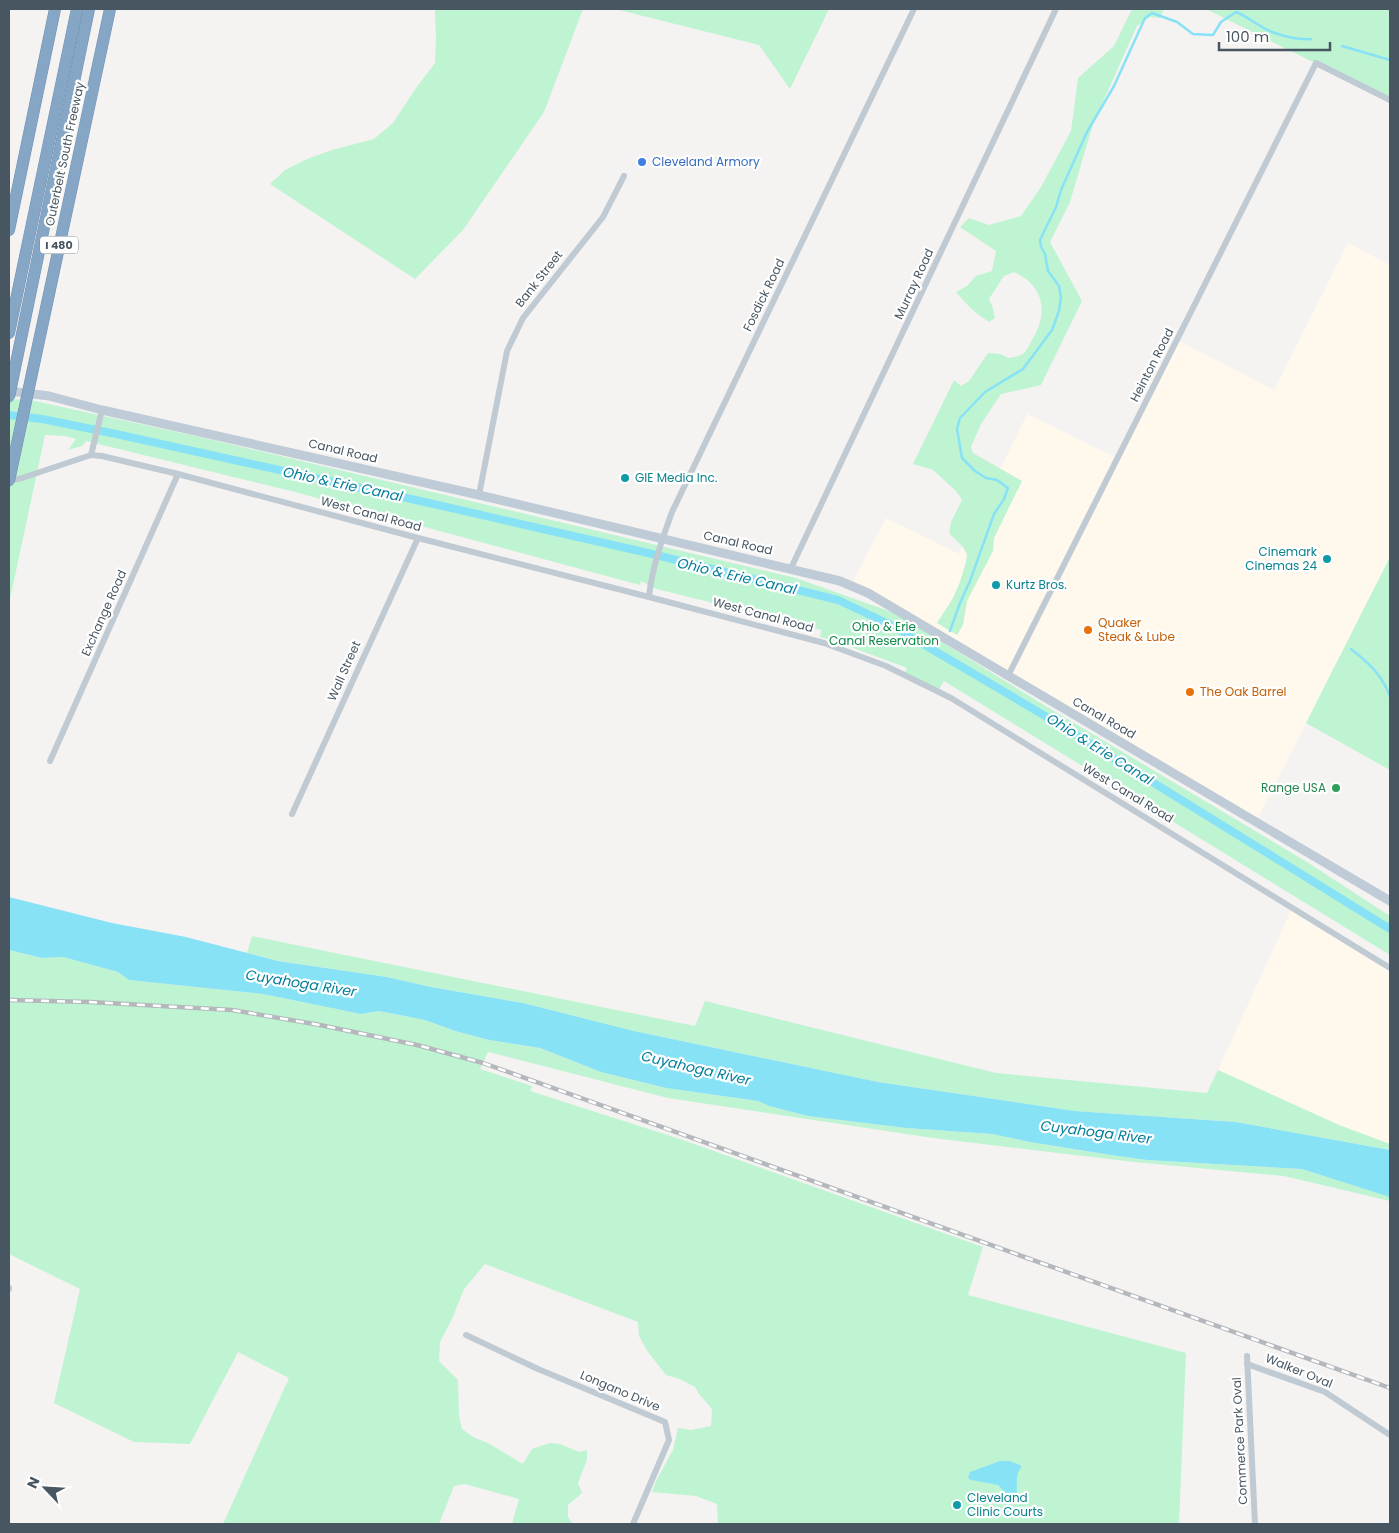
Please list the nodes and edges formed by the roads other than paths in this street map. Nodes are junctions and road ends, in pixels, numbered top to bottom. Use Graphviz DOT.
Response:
graph roads {
  1 [pos="55,9"];
  2 [pos="77,9"];
  3 [pos="89,9"];
  4 [pos="110,9"];
  5 [pos="914,9"];
  6 [pos="1056,9"];
  7 [pos="1390,100"];
  8 [pos="624,176"];
  9 [pos="9,230"];
  10 [pos="9,333"];
  11 [pos="9,391"];
  12 [pos="9,397"];
  13 [pos="102,410"];
  14 [pos="91,455"];
  15 [pos="178,474"];
  16 [pos="9,481"];
  17 [pos="479,495"];
  18 [pos="418,538"];
  19 [pos="662,539"];
  20 [pos="791,568"];
  21 [pos="649,596"];
  22 [pos="1008,676"];
  23 [pos="50,761"];
  24 [pos="292,814"];
  25 [pos="1390,901"];
  26 [pos="1390,968"];
  27 [pos="466,1335"];
  28 [pos="1247,1356"];
  29 [pos="1247,1364"];
  30 [pos="1390,1435"];
  31 [pos="633,1524"];
  32 [pos="1256,1524"];
  1 -- 9 [label="highway"];
  2 -- 10 [label="highway"];
  3 -- 12 [label="highway, bridge"];
  4 -- 16 [label="highway, Outerbelt South Freeway / I 480, bridge"];
  5 -- 19 [label="street, Fosdick Road"];
  6 -- 20 [label="street, Murray Road"];
  7 -- 22 [label="street, Heinton Road"];
  8 -- 17 [label="street, Bank Street"];
  11 -- 13 [label="main road, Canal Road"];
  13 -- 14 [label="street"];
  13 -- 17 [label="main road, Canal Road"];
  14 -- 15 [label="street, West Canal Road"];
  14 -- 16 [label="street, West Canal Road"];
  15 -- 18 [label="street, West Canal Road"];
  15 -- 23 [label="street, Exchange Road"];
  17 -- 19 [label="main road, Canal Road"];
  18 -- 21 [label="street, West Canal Road"];
  18 -- 24 [label="street, Wall Street"];
  19 -- 20 [label="main road, Canal Road"];
  19 -- 21 [label="street, Fosdick Road"];
  20 -- 22 [label="main road, Canal Road"];
  21 -- 26 [label="street, West Canal Road"];
  22 -- 25 [label="main road, Canal Road"];
  27 -- 31 [label="street, Longano Drive"];
  28 -- 29 [label="street, Commerce Park Oval"];
  29 -- 30 [label="street, Walker Oval"];
  29 -- 32 [label="street, Commerce Park Oval"];
}
